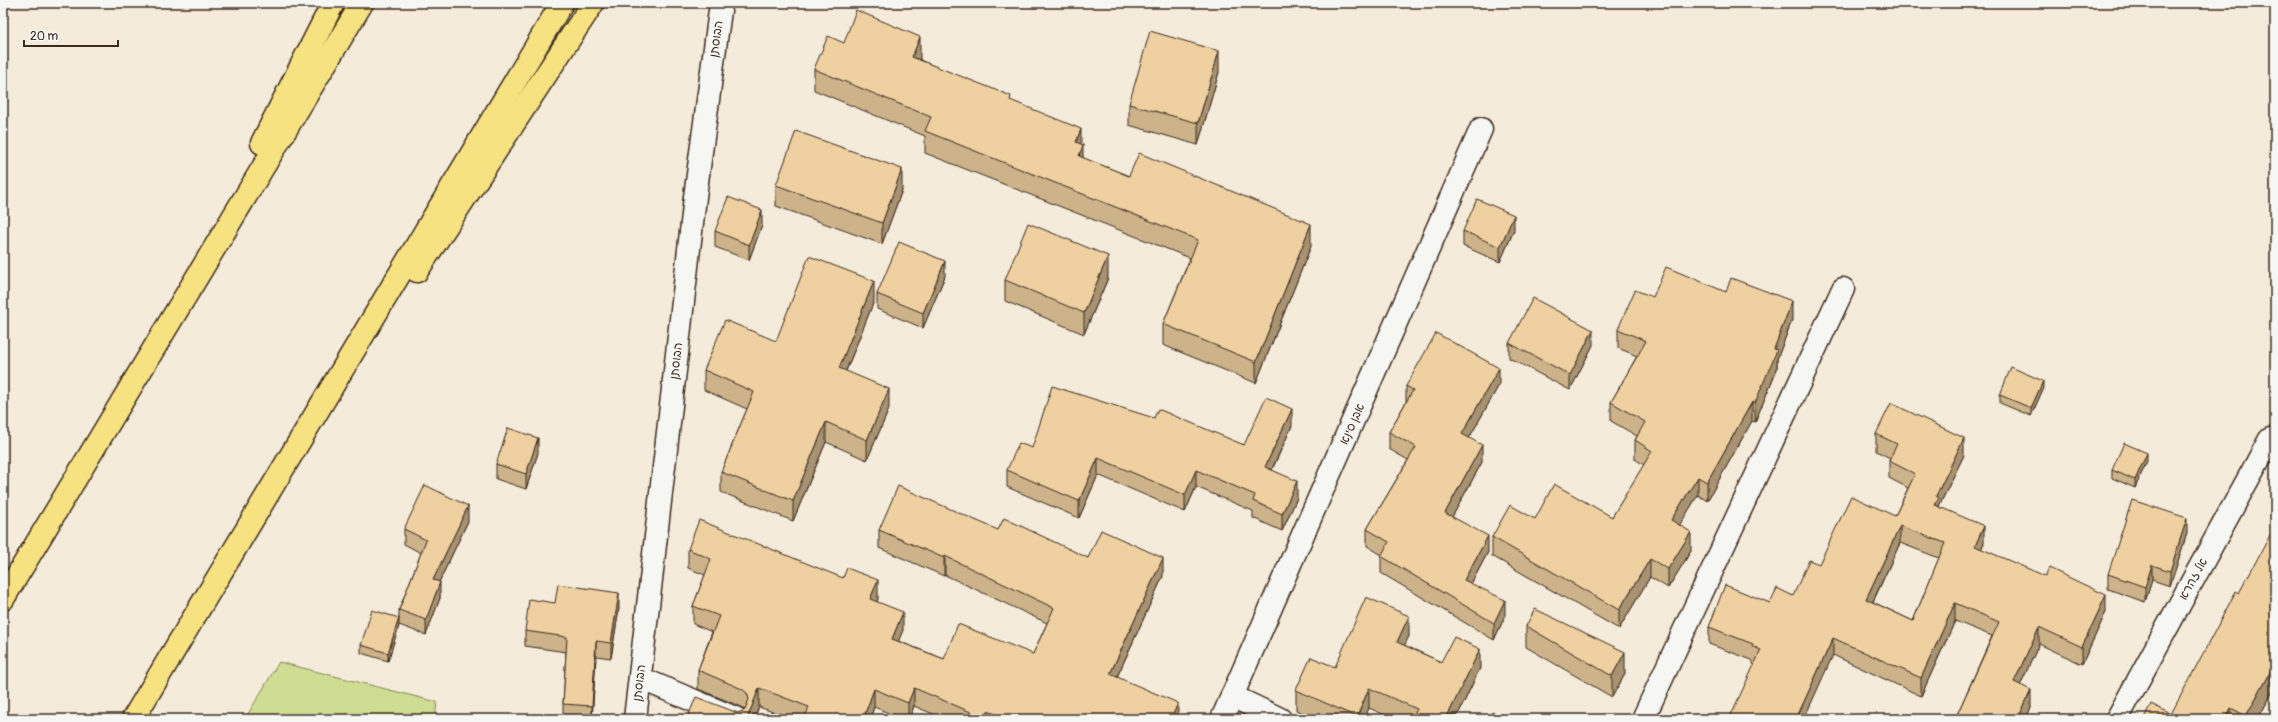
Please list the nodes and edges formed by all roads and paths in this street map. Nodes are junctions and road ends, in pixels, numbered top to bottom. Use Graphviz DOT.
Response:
graph roads {
  1 [pos="333,3"];
  2 [pos="362,3"];
  3 [pos="562,3"];
  4 [pos="593,3"];
  5 [pos="721,3"];
  6 [pos="1481,129"];
  7 [pos="1843,289"];
  8 [pos="184,297"];
  9 [pos="2272,440"];
  10 [pos="240,539"];
  11 [pos="3,599"];
  12 [pos="640,678"];
  13 [pos="1232,696"];
  14 [pos="133,719"];
  15 [pos="635,719"];
  16 [pos="737,719"];
  17 [pos="1222,719"];
  18 [pos="1280,719"];
  19 [pos="1643,719"];
  20 [pos="2117,719"];
  1 -- 8 [label="highway"];
  2 -- 8 [label="highway"];
  3 -- 10 [label="highway"];
  4 -- 10 [label="highway"];
  5 -- 12 [label="street, הבוסתן"];
  6 -- 13 [label="street, אבן סינא"];
  7 -- 19 [label="street"];
  8 -- 11 [label="highway"];
  9 -- 20 [label="street, אל זהרא"];
  10 -- 14 [label="highway"];
  12 -- 15 [label="street, הבוסתן"];
  12 -- 16 [label="street"];
  13 -- 17 [label="street, אבן סינא"];
  13 -- 18 [label="street"];
}
